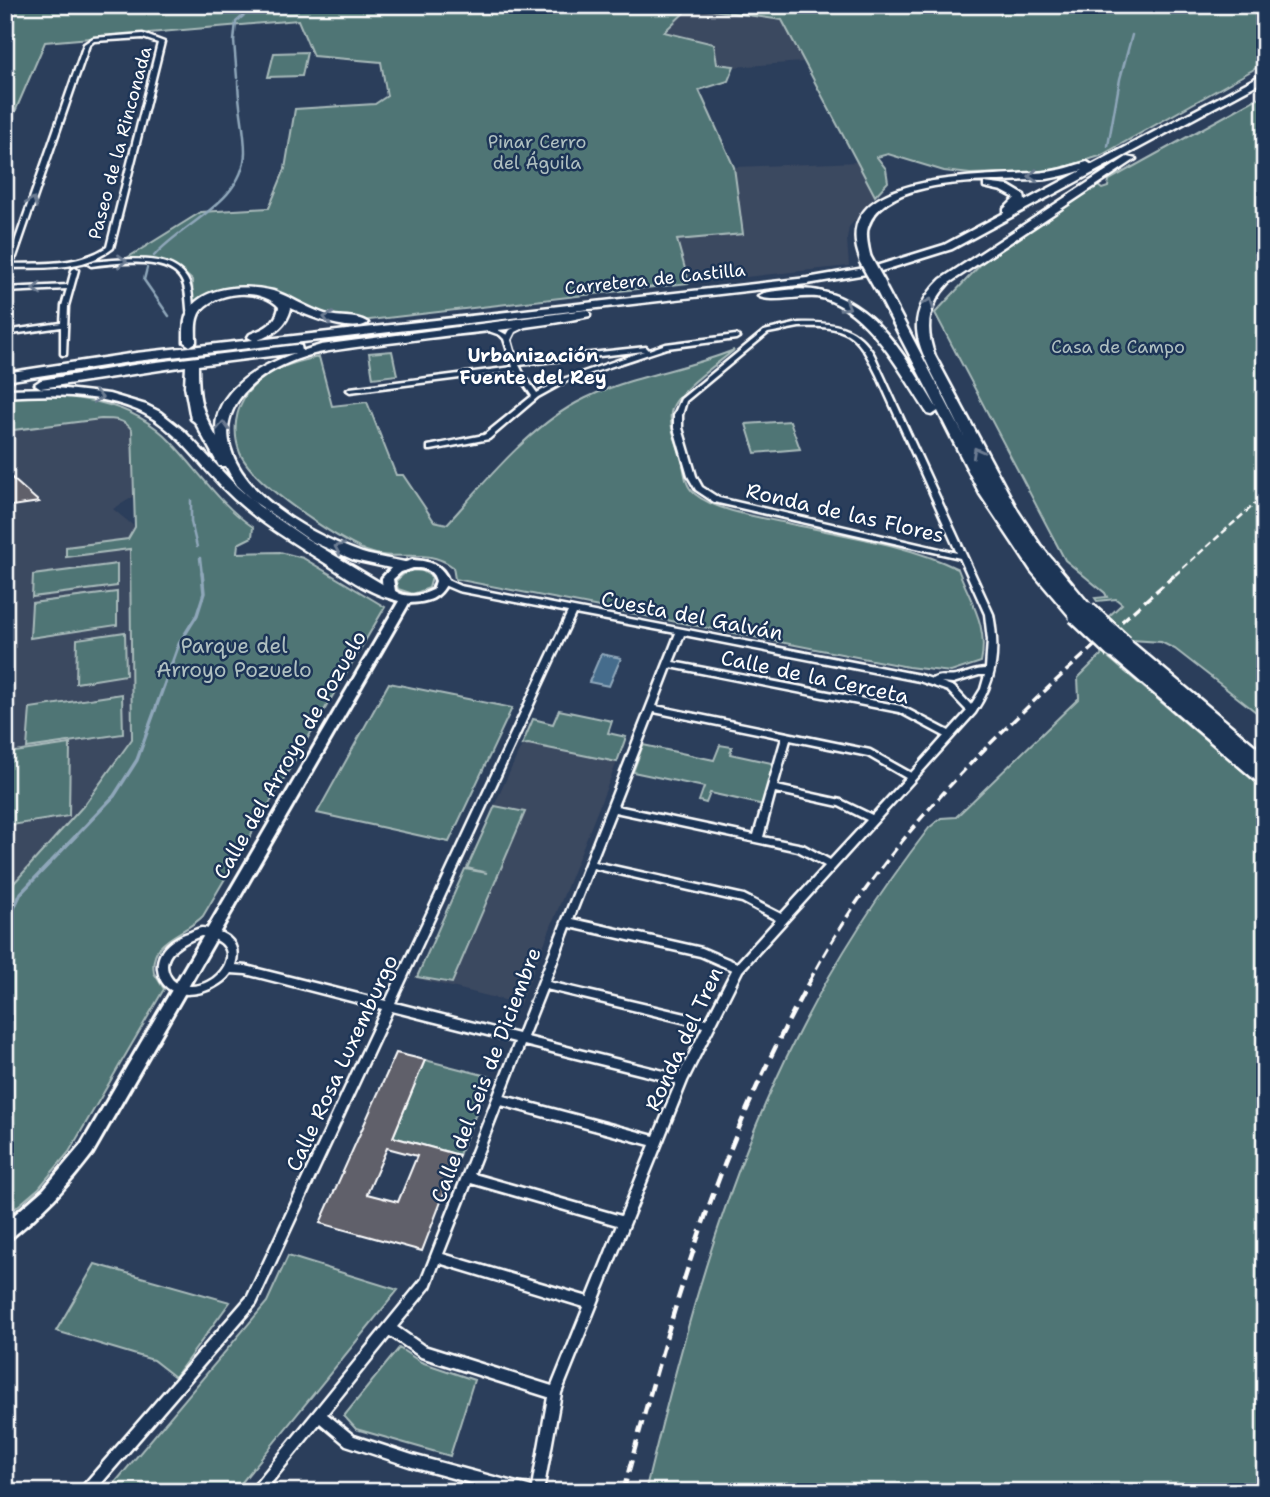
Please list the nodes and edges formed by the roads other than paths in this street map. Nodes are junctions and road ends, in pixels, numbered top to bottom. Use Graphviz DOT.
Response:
graph roads {
  1 [pos="1265,76"];
  2 [pos="1265,86"];
  3 [pos="1166,130"];
  4 [pos="1131,159"];
  5 [pos="948,247"];
  6 [pos="871,259"];
  7 [pos="5,266"];
  8 [pos="75,270"];
  9 [pos="761,285"];
  10 [pos="885,285"];
  11 [pos="70,287"];
  12 [pos="5,290"];
  13 [pos="273,295"];
  14 [pos="653,304"];
  15 [pos="601,310"];
  16 [pos="191,316"];
  17 [pos="554,320"];
  18 [pos="64,326"];
  19 [pos="481,328"];
  20 [pos="5,333"];
  21 [pos="417,337"];
  22 [pos="736,337"];
  23 [pos="509,340"];
  24 [pos="191,342"];
  25 [pos="666,346"];
  26 [pos="64,354"];
  27 [pos="135,356"];
  28 [pos="192,365"];
  29 [pos="516,366"];
  30 [pos="5,375"];
  31 [pos="5,389"];
  32 [pos="350,390"];
  33 [pos="536,396"];
  34 [pos="194,409"];
  35 [pos="956,412"];
  36 [pos="431,448"];
  37 [pos="961,449"];
  38 [pos="247,488"];
  39 [pos="231,489"];
  40 [pos="961,556"];
  41 [pos="404,566"];
  42 [pos="439,587"];
  43 [pos="398,597"];
  44 [pos="573,610"];
  45 [pos="1082,612"];
  46 [pos="681,631"];
  47 [pos="1118,647"];
  48 [pos="668,664"];
  49 [pos="990,672"];
  50 [pos="920,678"];
  51 [pos="651,708"];
  52 [pos="972,711"];
  53 [pos="950,735"];
  54 [pos="787,736"];
  55 [pos="1265,763"];
  56 [pos="911,777"];
  57 [pos="1265,779"];
  58 [pos="772,788"];
  59 [pos="611,808"];
  60 [pos="873,819"];
  61 [pos="757,840"];
  62 [pos="590,864"];
  63 [pos="831,865"];
  64 [pos="782,919"];
  65 [pos="567,922"];
  66 [pos="213,933"];
  67 [pos="738,968"];
  68 [pos="229,969"];
  69 [pos="542,984"];
  70 [pos="180,989"];
  71 [pos="389,1007"];
  72 [pos="708,1024"];
  73 [pos="521,1040"];
  74 [pos="682,1080"];
  75 [pos="498,1099"];
  76 [pos="658,1142"];
  77 [pos="467,1177"];
  78 [pos="624,1222"];
  79 [pos="5,1233"];
  80 [pos="436,1257"];
  81 [pos="592,1304"];
  82 [pos="390,1329"];
  83 [pos="555,1393"];
  84 [pos="319,1415"];
  85 [pos="85,1492"];
  86 [pos="256,1492"];
  87 [pos="529,1492"];
  88 [pos="537,1492"];
  1 -- 3 [label="highway, Carretera de Castilla"];
  2 -- 4 [label="highway, Carretera de Castilla"];
  3 -- 5 [label="highway, Carretera de Castilla"];
  3 -- 6 [label="highway, one-way"];
  4 -- 14 [label="highway, Carretera de Castilla"];
  35 -- 4 [label="highway, one-way"];
  5 -- 6 [label="highway"];
  5 -- 9 [label="highway, Carretera de Castilla"];
  6 -- 10 [label="highway, bridge"];
  7 -- 7 [label="street, Paseo de la Rinconada, one-way"];
  7 -- 16 [label="street, one-way"];
  8 -- 11 [label="street"];
  9 -- 13 [label="highway, one-way"];
  9 -- 27 [label="highway, Carretera de Castilla"];
  10 -- 35 [label="highway"];
  10 -- 37 [label="highway"];
  11 -- 12 [label="street, one-way"];
  11 -- 18 [label="street"];
  13 -- 16 [label="highway"];
  13 -- 27 [label="highway"];
  14 -- 15 [label="highway, Carretera de Castilla"];
  14 -- 37 [label="highway, one-way"];
  15 -- 17 [label="highway"];
  15 -- 31 [label="highway, Carretera de Castilla"];
  16 -- 24 [label="highway"];
  17 -- 19 [label="highway"];
  17 -- 23 [label="street"];
  18 -- 20 [label="street"];
  18 -- 26 [label="street"];
  19 -- 21 [label="highway"];
  19 -- 23 [label="street"];
  21 -- 31 [label="highway"];
  38 -- 21 [label="highway, one-way"];
  22 -- 25 [label="street"];
  23 -- 29 [label="street"];
  25 -- 29 [label="street"];
  25 -- 33 [label="street"];
  27 -- 30 [label="highway, Carretera de Castilla"];
  28 -- 34 [label="highway"];
  29 -- 32 [label="street"];
  29 -- 33 [label="street"];
  31 -- 39 [label="highway, one-way"];
  33 -- 36 [label="street"];
  34 -- 38 [label="highway"];
  34 -- 39 [label="highway"];
  45 -- 35 [label="highway, one-way"];
  37 -- 45 [label="highway"];
  41 -- 38 [label="highway, one-way"];
  39 -- 43 [label="highway"];
  40 -- 40 [label="street, Ronda de las Flores"];
  40 -- 49 [label="street, Ronda del Tren"];
  41 -- 42 [label="main road"];
  41 -- 43 [label="main road"];
  42 -- 43 [label="main road"];
  42 -- 44 [label="street, Cuesta del Galván"];
  43 -- 66 [label="main road, Calle del Arroyo de Pozuelo"];
  44 -- 46 [label="street, Cuesta del Galván"];
  44 -- 71 [label="street, Calle Rosa Luxemburgo"];
  45 -- 47 [label="highway, bridge"];
  46 -- 48 [label="street, Calle del Seis de Diciembre"];
  46 -- 50 [label="street, Cuesta del Galván"];
  47 -- 55 [label="highway"];
  47 -- 57 [label="highway"];
  48 -- 51 [label="street, Calle del Seis de Diciembre"];
  48 -- 53 [label="street, Calle de la Cerceta"];
  49 -- 50 [label="street, Cuesta del Galván"];
  49 -- 52 [label="street, Ronda del Tren"];
  50 -- 52 [label="street, Cuesta del Galván"];
  51 -- 54 [label="street"];
  51 -- 59 [label="street, Calle del Seis de Diciembre"];
  52 -- 53 [label="street, Ronda del Tren"];
  53 -- 56 [label="street, Ronda del Tren"];
  54 -- 56 [label="street"];
  54 -- 58 [label="street"];
  56 -- 60 [label="street, Ronda del Tren"];
  58 -- 60 [label="street"];
  58 -- 61 [label="street"];
  59 -- 61 [label="street"];
  59 -- 62 [label="street, Calle del Seis de Diciembre"];
  60 -- 63 [label="street, Ronda del Tren"];
  61 -- 63 [label="street"];
  62 -- 64 [label="street"];
  62 -- 65 [label="street, Calle del Seis de Diciembre"];
  63 -- 64 [label="street, Ronda del Tren"];
  64 -- 67 [label="street, Ronda del Tren"];
  65 -- 67 [label="street"];
  65 -- 69 [label="street, Calle del Seis de Diciembre"];
  66 -- 68 [label="street"];
  66 -- 70 [label="main road, Calle del Arroyo de Pozuelo"];
  66 -- 70 [label="street"];
  67 -- 72 [label="street, Ronda del Tren"];
  68 -- 70 [label="street"];
  68 -- 71 [label="street"];
  69 -- 72 [label="street"];
  69 -- 73 [label="street, Calle del Seis de Diciembre"];
  70 -- 79 [label="main road, Calle del Arroyo de Pozuelo"];
  71 -- 73 [label="street"];
  71 -- 85 [label="street, Calle Rosa Luxemburgo"];
  72 -- 74 [label="street, Ronda del Tren"];
  73 -- 74 [label="street"];
  73 -- 75 [label="street, Calle del Seis de Diciembre"];
  74 -- 76 [label="street, Ronda del Tren"];
  75 -- 76 [label="street"];
  75 -- 77 [label="street, Calle del Seis de Diciembre"];
  76 -- 78 [label="street, Ronda del Tren"];
  77 -- 78 [label="street"];
  77 -- 80 [label="street, Calle del Seis de Diciembre"];
  78 -- 81 [label="street, Ronda del Tren"];
  80 -- 81 [label="street"];
  80 -- 82 [label="street, Calle del Seis de Diciembre"];
  81 -- 83 [label="street, Ronda del Tren"];
  82 -- 83 [label="street"];
  82 -- 84 [label="street, Calle del Seis de Diciembre"];
  83 -- 88 [label="street, Ronda del Tren"];
  84 -- 86 [label="street, Calle del Seis de Diciembre"];
  84 -- 87 [label="street"];
}
